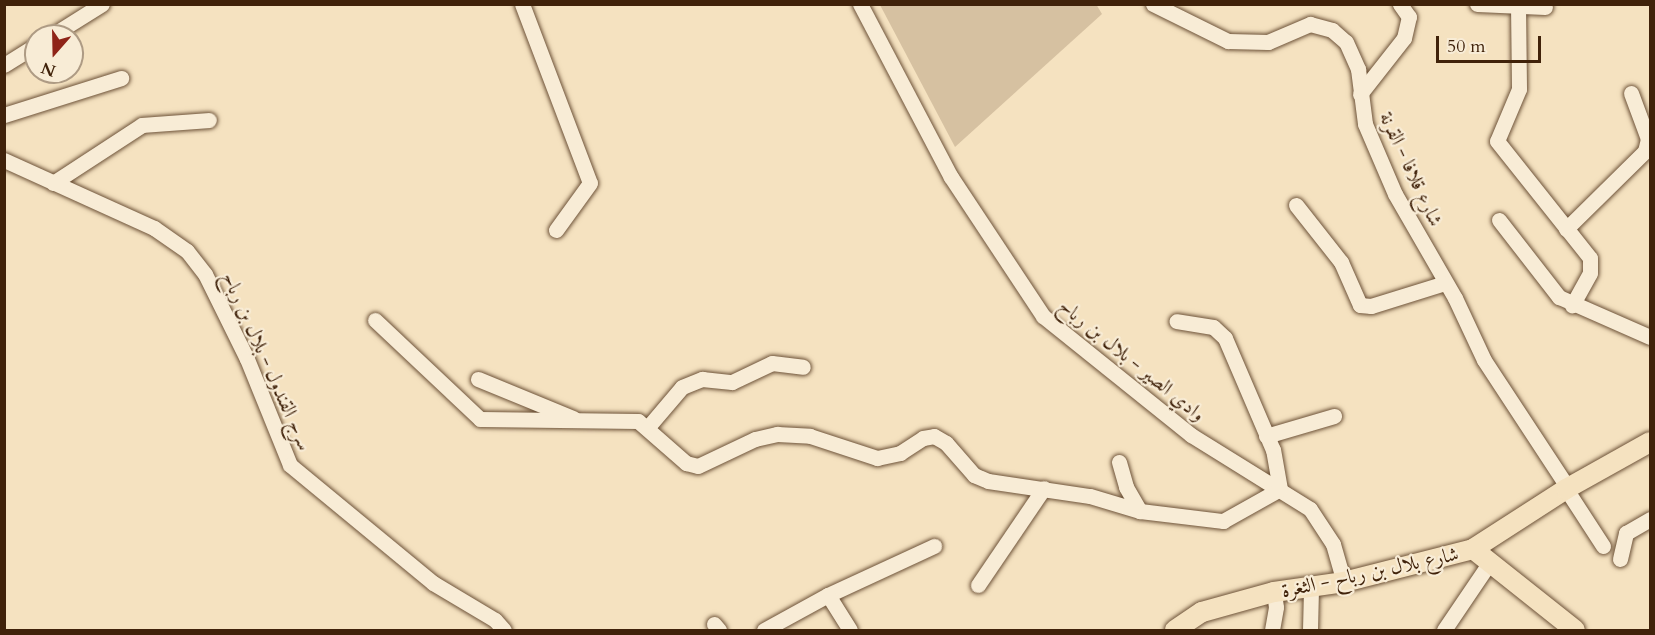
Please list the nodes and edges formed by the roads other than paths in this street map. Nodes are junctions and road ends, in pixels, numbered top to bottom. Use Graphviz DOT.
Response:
graph roads {
  1 [pos="102,4"];
  2 [pos="522,4"];
  3 [pos="860,4"];
  4 [pos="1153,4"];
  5 [pos="1400,4"];
  6 [pos="1477,4"];
  7 [pos="1518,5"];
  8 [pos="1545,7"];
  9 [pos="70,24"];
  10 [pos="24,52"];
  11 [pos="4,65"];
  12 [pos="122,78"];
  13 [pos="1631,93"];
  14 [pos="1360,94"];
  15 [pos="4,115"];
  16 [pos="209,120"];
  17 [pos="4,160"];
  18 [pos="53,183"];
  19 [pos="1296,205"];
  20 [pos="1499,220"];
  21 [pos="1566,229"];
  22 [pos="556,230"];
  23 [pos="1445,283"];
  24 [pos="1572,305"];
  25 [pos="375,320"];
  26 [pos="1176,321"];
  27 [pos="1650,337"];
  28 [pos="803,367"];
  29 [pos="478,379"];
  30 [pos="1334,416"];
  31 [pos="581,421"];
  32 [pos="648,426"];
  33 [pos="1266,436"];
  34 [pos="1650,442"];
  35 [pos="1119,462"];
  36 [pos="1044,488"];
  37 [pos="1567,488"];
  38 [pos="1280,489"];
  39 [pos="1140,512"];
  40 [pos="1650,519"];
  41 [pos="934,546"];
  42 [pos="1602,546"];
  43 [pos="1473,549"];
  44 [pos="1620,559"];
  45 [pos="1488,565"];
  46 [pos="1344,582"];
  47 [pos="978,585"];
  48 [pos="1311,588"];
  49 [pos="1274,592"];
  50 [pos="828,595"];
  51 [pos="771,629"];
  52 [pos="504,630"];
  53 [pos="850,630"];
  54 [pos="1175,630"];
  55 [pos="1272,630"];
  56 [pos="1310,630"];
  57 [pos="1444,630"];
  58 [pos="1575,630"];
  1 -- 9 [label="street"];
  2 -- 22 [label="street"];
  3 -- 38 [label="street, وادي الصير - بلال بن رباح"];
  4 -- 14 [label="street, شارع قلافا - القرنة"];
  5 -- 14 [label="street"];
  6 -- 7 [label="street"];
  7 -- 8 [label="street"];
  7 -- 21 [label="street"];
  10 -- 11 [label="street"];
  12 -- 15 [label="street"];
  13 -- 21 [label="street"];
  14 -- 23 [label="street, شارع قلافا - القرنة"];
  16 -- 18 [label="street"];
  17 -- 18 [label="street, سرج القندول - بلال بن رباح"];
  18 -- 52 [label="street, سرج القندول - بلال بن رباح"];
  19 -- 23 [label="street"];
  20 -- 24 [label="street"];
  21 -- 24 [label="street"];
  23 -- 37 [label="street, شارع قلافا - القرنة"];
  24 -- 27 [label="street"];
  25 -- 31 [label="street"];
  26 -- 33 [label="street"];
  28 -- 32 [label="street"];
  29 -- 31 [label="street"];
  30 -- 33 [label="street"];
  31 -- 32 [label="street"];
  32 -- 36 [label="street"];
  33 -- 38 [label="street"];
  34 -- 37 [label="main road, شارع بلال بن رباح - الثغرة"];
  35 -- 39 [label="street"];
  36 -- 39 [label="street"];
  36 -- 47 [label="street"];
  37 -- 42 [label="street, شارع قلافا - القرنة"];
  37 -- 43 [label="main road, شارع بلال بن رباح - الثغرة"];
  38 -- 39 [label="street"];
  38 -- 46 [label="street, وادي الصير - بلال بن رباح"];
  40 -- 44 [label="street"];
  41 -- 50 [label="street"];
  43 -- 45 [label="main road"];
  43 -- 46 [label="main road, شارع بلال بن رباح - الثغرة"];
  45 -- 57 [label="street"];
  45 -- 58 [label="main road"];
  46 -- 48 [label="main road, شارع بلال بن رباح - الثغرة"];
  48 -- 49 [label="main road, شارع بلال بن رباح - الثغرة"];
  48 -- 56 [label="street"];
  49 -- 54 [label="main road, شارع بلال بن رباح - الثغرة"];
  49 -- 55 [label="street"];
  50 -- 51 [label="street"];
  50 -- 53 [label="street"];
}
